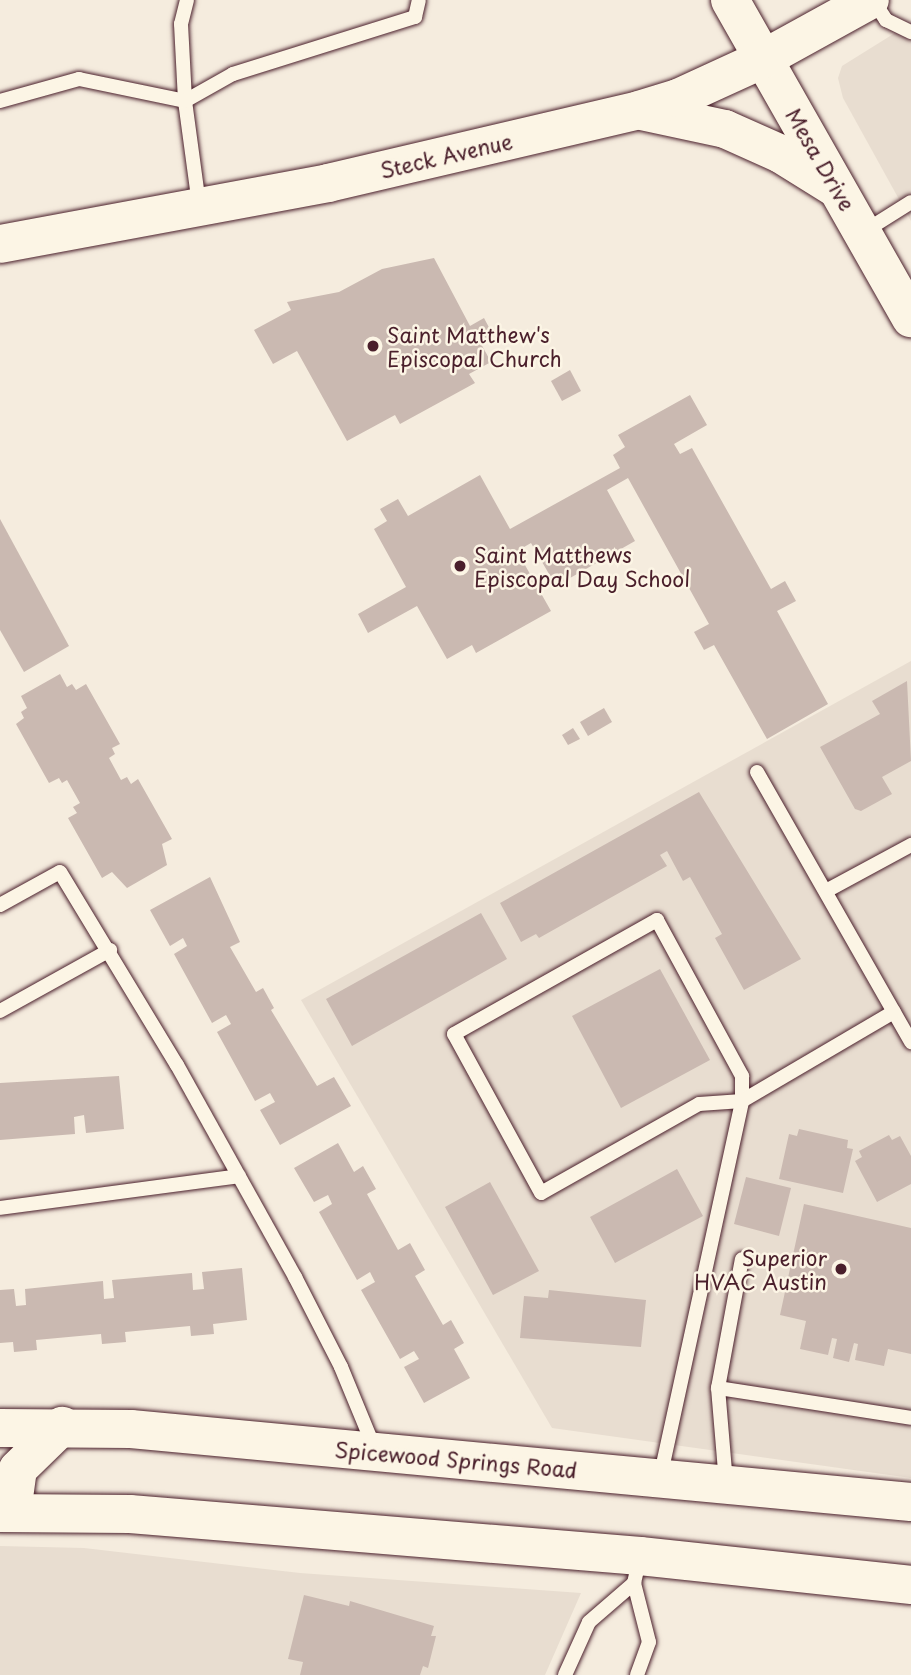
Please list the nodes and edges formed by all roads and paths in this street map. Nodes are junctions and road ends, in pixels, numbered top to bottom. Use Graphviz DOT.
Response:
graph roads {
  1 [pos="187,0"];
  2 [pos="419,0"];
  3 [pos="730,0"];
  4 [pos="871,0"];
  5 [pos="911,32"];
  6 [pos="762,59"];
  7 [pos="0,101"];
  8 [pos="186,101"];
  9 [pos="639,110"];
  10 [pos="838,189"];
  11 [pos="911,202"];
  12 [pos="200,209"];
  13 [pos="863,232"];
  14 [pos="0,244"];
  15 [pos="911,318"];
  16 [pos="757,772"];
  17 [pos="911,845"];
  18 [pos="825,891"];
  19 [pos="0,905"];
  20 [pos="110,950"];
  21 [pos="0,1011"];
  22 [pos="894,1012"];
  23 [pos="911,1042"];
  24 [pos="742,1101"];
  25 [pos="239,1176"];
  26 [pos="0,1208"];
  27 [pos="742,1259"];
  28 [pos="718,1388"];
  29 [pos="911,1418"];
  30 [pos="62,1426"];
  31 [pos="0,1429"];
  32 [pos="376,1452"];
  33 [pos="660,1478"];
  34 [pos="726,1484"];
  35 [pos="911,1502"];
  36 [pos="6,1512"];
  37 [pos="911,1558"];
  38 [pos="637,1569"];
  39 [pos="871,1580"];
  40 [pos="911,1585"];
  41 [pos="565,1675"];
  42 [pos="637,1675"];
  1 -- 8 [label="lane"];
  2 -- 8 [label="lane"];
  3 -- 6 [label="main road, Mesa Drive"];
  4 -- 5 [label="lane"];
  4 -- 6 [label="main road, Steck Avenue"];
  6 -- 9 [label="main road, Steck Avenue"];
  6 -- 10 [label="main road, Mesa Drive"];
  7 -- 8 [label="lane"];
  8 -- 12 [label="lane"];
  9 -- 10 [label="main road"];
  9 -- 12 [label="main road, Steck Avenue"];
  10 -- 13 [label="main road, Mesa Drive"];
  11 -- 13 [label="lane"];
  12 -- 14 [label="main road, Steck Avenue"];
  13 -- 15 [label="main road, Mesa Drive"];
  16 -- 18 [label="lane"];
  17 -- 18 [label="lane"];
  18 -- 22 [label="lane"];
  19 -- 20 [label="lane"];
  20 -- 21 [label="lane"];
  20 -- 25 [label="lane"];
  22 -- 23 [label="lane"];
  22 -- 24 [label="lane"];
  24 -- 24 [label="lane"];
  24 -- 33 [label="lane"];
  25 -- 26 [label="lane"];
  25 -- 32 [label="lane"];
  27 -- 28 [label="lane"];
  28 -- 29 [label="lane"];
  28 -- 34 [label="lane"];
  30 -- 31 [label="main road, Spicewood Springs Road"];
  30 -- 32 [label="main road, Spicewood Springs Road"];
  30 -- 36 [label="main road"];
  32 -- 33 [label="main road, Spicewood Springs Road"];
  33 -- 34 [label="main road, Spicewood Springs Road"];
  34 -- 35 [label="main road, Spicewood Springs Road"];
  36 -- 38 [label="main road"];
  37 -- 39 [label="main road"];
  38 -- 39 [label="main road"];
  38 -- 41 [label="lane"];
  38 -- 42 [label="lane"];
  39 -- 40 [label="main road"];
}
